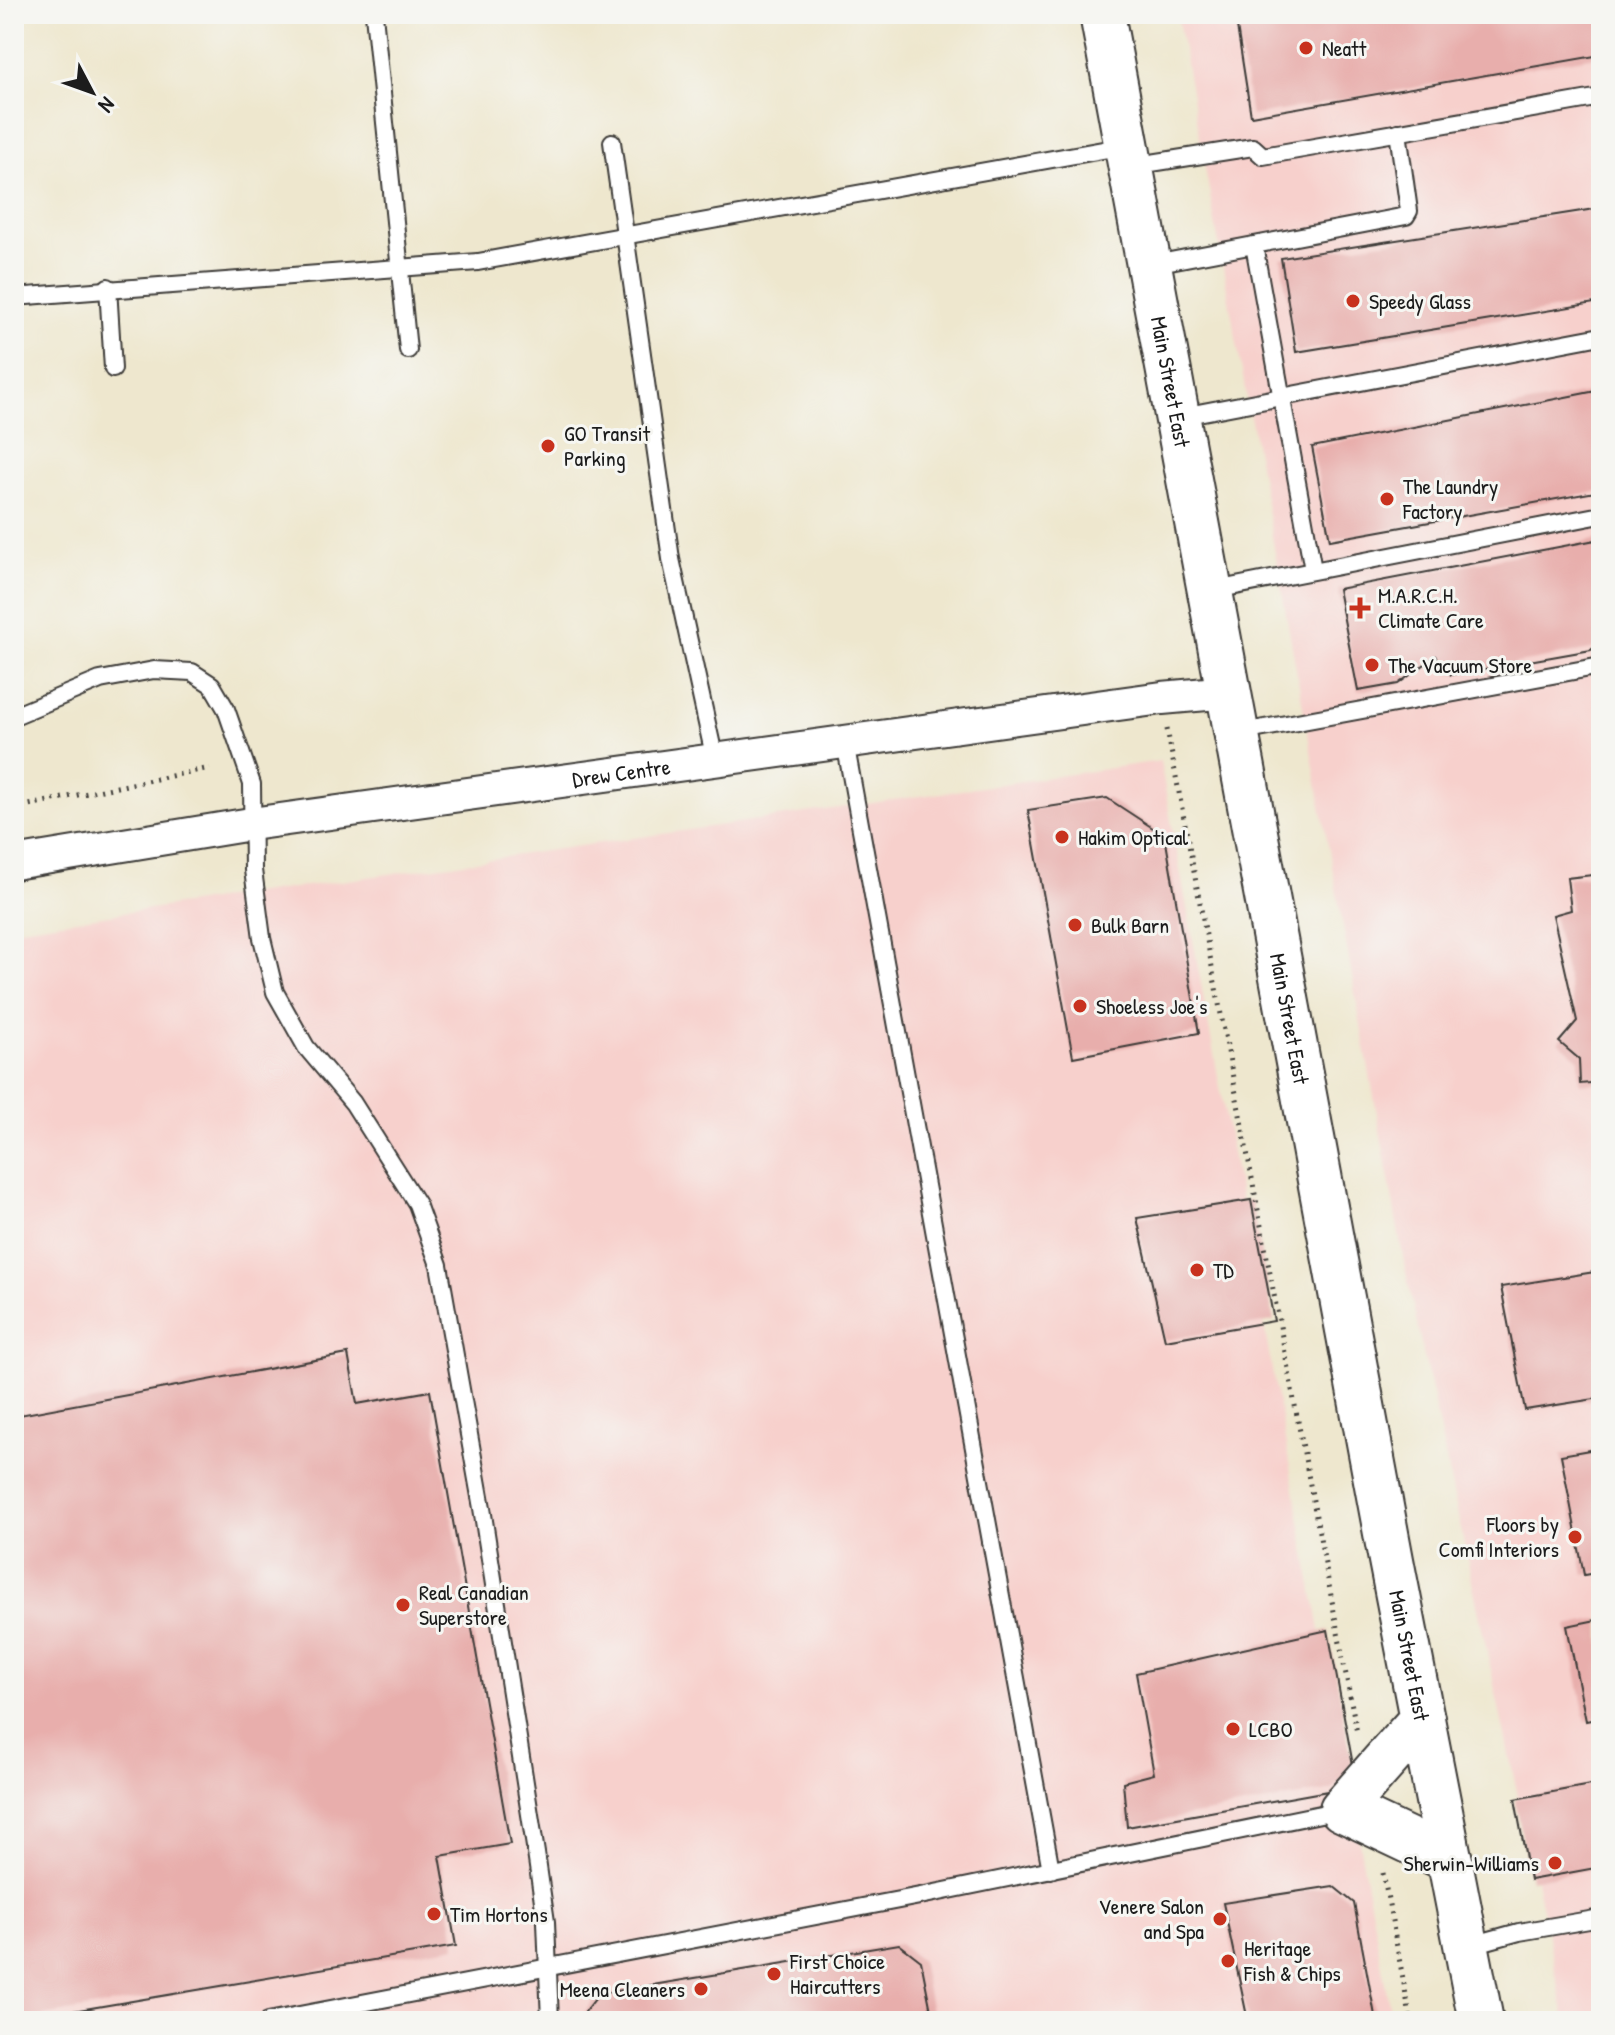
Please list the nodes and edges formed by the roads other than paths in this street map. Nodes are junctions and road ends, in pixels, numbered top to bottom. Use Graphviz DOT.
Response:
graph roads {
  1 [pos="374,14"];
  2 [pos="1102,14"];
  3 [pos="1601,97"];
  4 [pos="1398,132"];
  5 [pos="612,142"];
  6 [pos="1128,156"];
  7 [pos="623,236"];
  8 [pos="1254,245"];
  9 [pos="1148,266"];
  10 [pos="401,267"];
  11 [pos="108,287"];
  12 [pos="14,297"];
  13 [pos="1601,336"];
  14 [pos="408,350"];
  15 [pos="113,369"];
  16 [pos="1282,396"];
  17 [pos="1176,417"];
  18 [pos="1601,515"];
  19 [pos="1313,570"];
  20 [pos="1209,591"];
  21 [pos="1601,666"];
  22 [pos="1232,712"];
  23 [pos="14,716"];
  24 [pos="845,742"];
  25 [pos="715,760"];
  26 [pos="251,824"];
  27 [pos="14,863"];
  28 [pos="1422,1719"];
  29 [pos="1361,1805"];
  30 [pos="1450,1860"];
  31 [pos="1051,1870"];
  32 [pos="1601,1918"];
  33 [pos="1467,1946"];
  34 [pos="547,1969"];
  35 [pos="268,2021"];
  36 [pos="550,2021"];
  37 [pos="1481,2021"];
  1 -- 10 [label="lane"];
  2 -- 6 [label="main road, Main Street East"];
  3 -- 4 [label="lane"];
  4 -- 6 [label="lane"];
  4 -- 8 [label="lane"];
  5 -- 7 [label="lane"];
  6 -- 7 [label="lane"];
  6 -- 9 [label="main road, Main Street East"];
  7 -- 10 [label="lane"];
  7 -- 25 [label="lane"];
  8 -- 9 [label="lane"];
  8 -- 16 [label="lane"];
  9 -- 17 [label="main road, Main Street East"];
  10 -- 11 [label="lane"];
  10 -- 14 [label="lane"];
  11 -- 12 [label="lane"];
  11 -- 15 [label="lane"];
  13 -- 16 [label="lane"];
  16 -- 17 [label="lane"];
  16 -- 19 [label="lane"];
  17 -- 20 [label="main road, Main Street East"];
  18 -- 19 [label="lane"];
  19 -- 20 [label="lane"];
  20 -- 22 [label="main road, Main Street East"];
  21 -- 22 [label="lane"];
  22 -- 24 [label="street, Drew Centre"];
  22 -- 28 [label="main road, Main Street East"];
  23 -- 26 [label="lane"];
  24 -- 25 [label="street, Drew Centre"];
  24 -- 31 [label="lane"];
  25 -- 26 [label="street, Drew Centre"];
  26 -- 27 [label="street, Drew Centre"];
  26 -- 34 [label="lane"];
  28 -- 29 [label="main road"];
  28 -- 30 [label="main road, Main Street East"];
  29 -- 30 [label="main road"];
  29 -- 31 [label="lane"];
  30 -- 33 [label="main road, Main Street East"];
  31 -- 34 [label="lane"];
  32 -- 33 [label="lane"];
  33 -- 37 [label="main road, Main Street East"];
  34 -- 35 [label="lane"];
  34 -- 36 [label="lane"];
}
